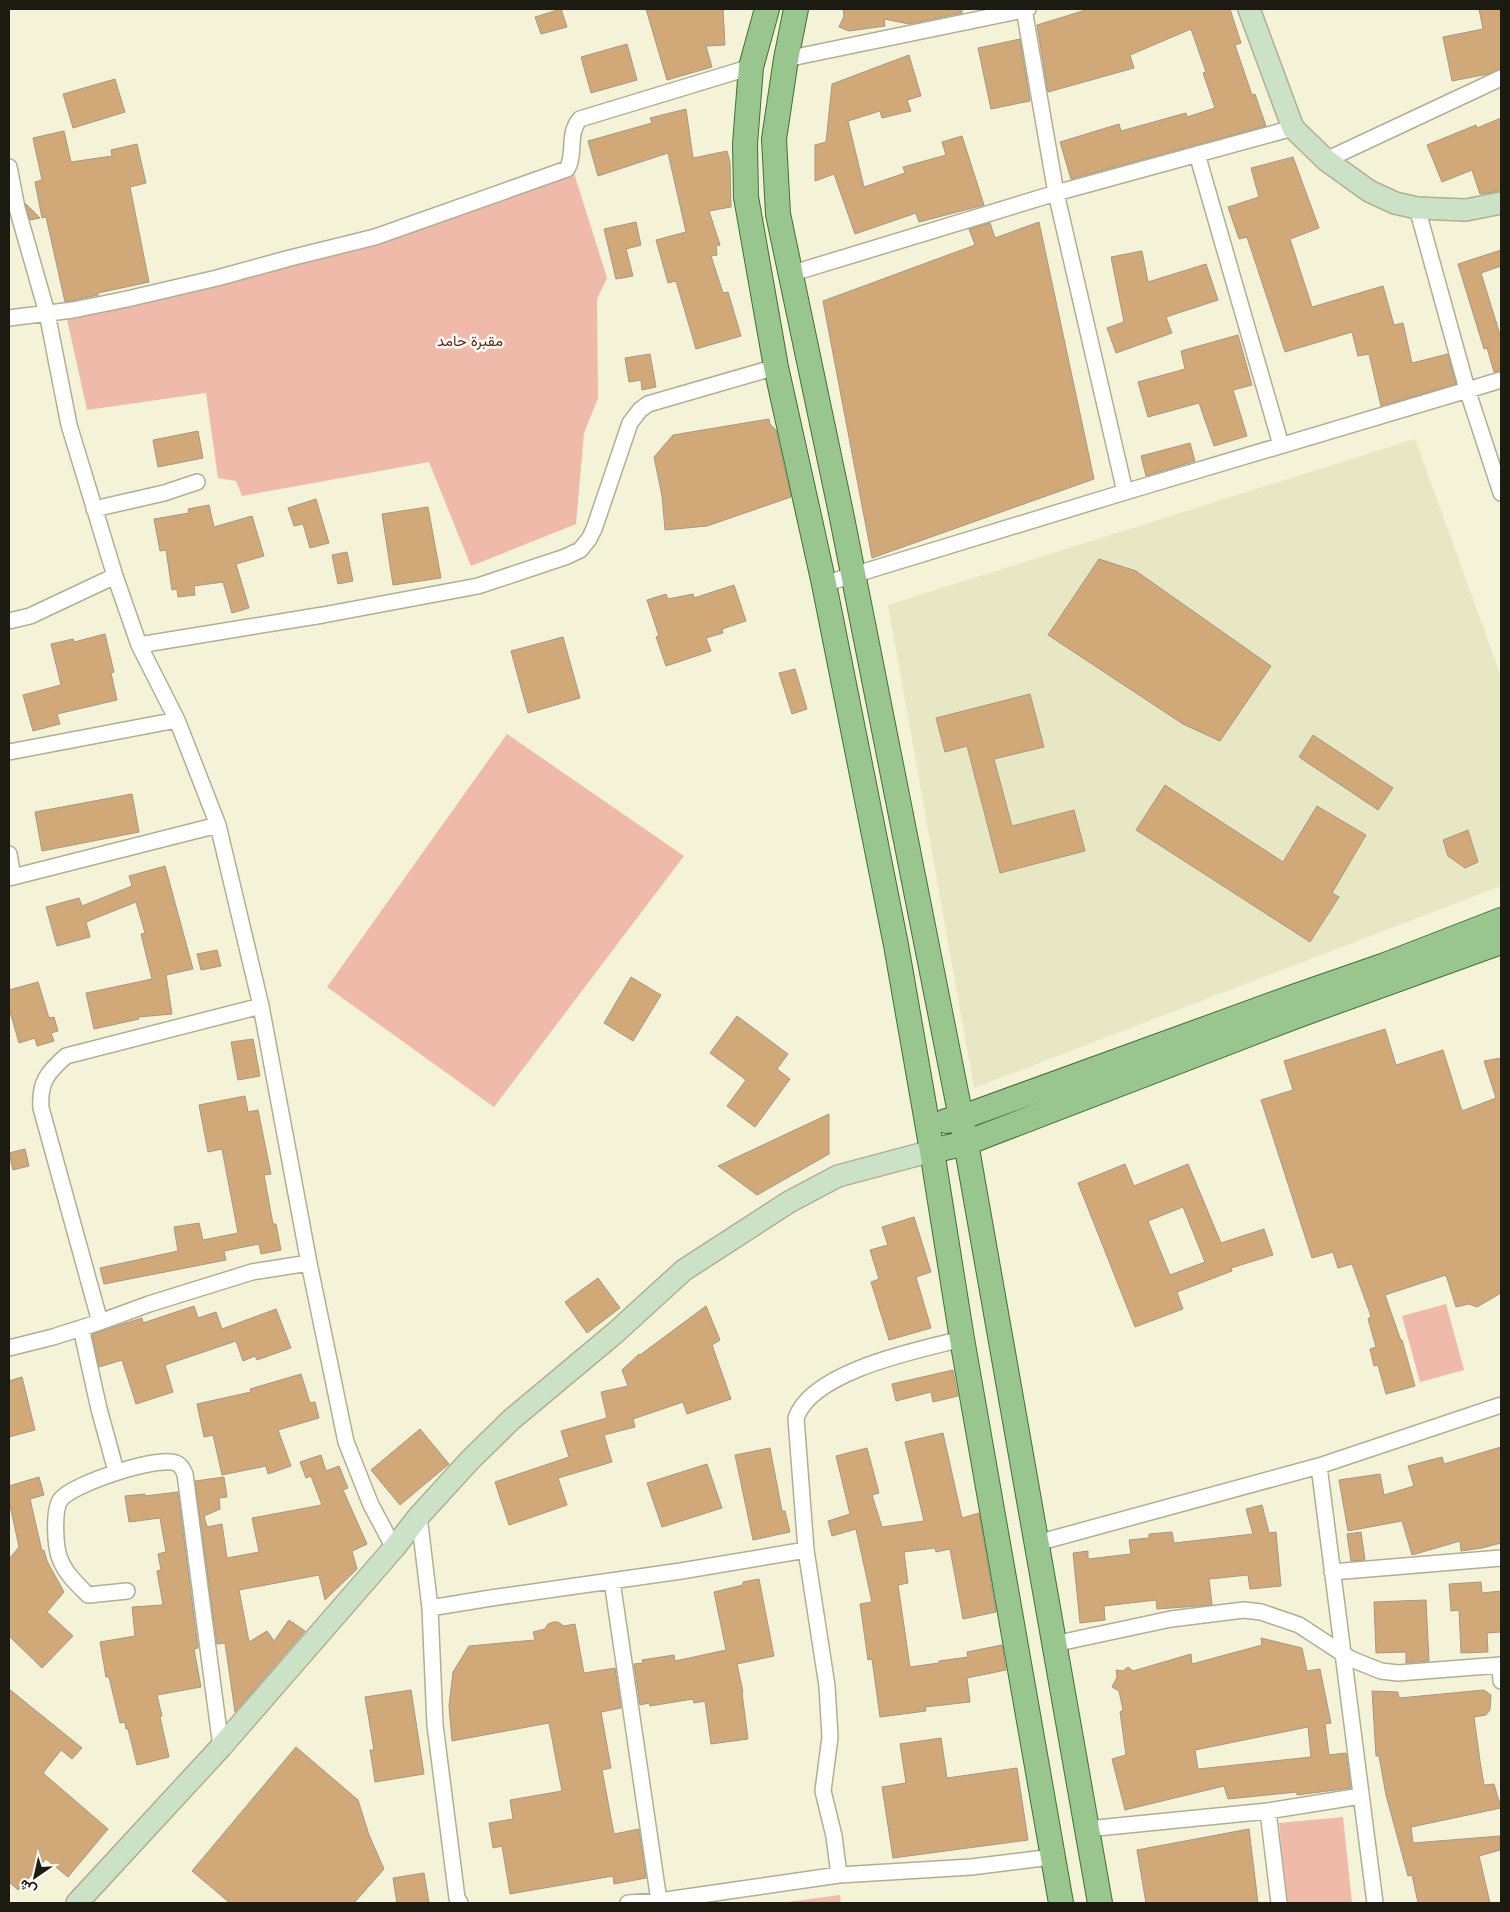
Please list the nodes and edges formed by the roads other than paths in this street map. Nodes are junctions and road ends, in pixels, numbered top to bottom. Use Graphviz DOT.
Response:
graph roads {
  1 [pos="767,9"];
  2 [pos="796,9"];
  3 [pos="1025,9"];
  4 [pos="1248,9"];
  5 [pos="786,59"];
  6 [pos="752,67"];
  7 [pos="1501,78"];
  8 [pos="1293,128"];
  9 [pos="1197,154"];
  10 [pos="1326,160"];
  11 [pos="9,167"];
  12 [pos="1056,193"];
  13 [pos="1501,203"];
  14 [pos="1417,208"];
  15 [pos="790,274"];
  16 [pos="47,313"];
  17 [pos="9,318"];
  18 [pos="776,367"];
  19 [pos="1501,380"];
  20 [pos="1467,389"];
  21 [pos="1281,445"];
  22 [pos="196,482"];
  23 [pos="1124,492"];
  24 [pos="1501,493"];
  25 [pos="94,509"];
  26 [pos="115,576"];
  27 [pos="852,576"];
  28 [pos="824,584"];
  29 [pos="9,621"];
  30 [pos="139,645"];
  31 [pos="177,720"];
  32 [pos="9,752"];
  33 [pos="218,825"];
  34 [pos="9,854"];
  35 [pos="11,877"];
  36 [pos="1501,920"];
  37 [pos="1501,942"];
  38 [pos="261,1006"];
  39 [pos="960,1118"];
  40 [pos="928,1126"];
  41 [pos="966,1143"];
  42 [pos="932,1151"];
  43 [pos="310,1262"];
  44 [pos="100,1322"];
  45 [pos="81,1328"];
  46 [pos="962,1339"];
  47 [pos="9,1348"];
  48 [pos="1501,1405"];
  49 [pos="1319,1466"];
  50 [pos="116,1472"];
  51 [pos="420,1516"];
  52 [pos="1037,1543"];
  53 [pos="394,1548"];
  54 [pos="806,1550"];
  55 [pos="1501,1558"];
  56 [pos="1332,1572"];
  57 [pos="612,1581"];
  58 [pos="127,1591"];
  59 [pos="430,1608"];
  60 [pos="1054,1644"];
  61 [pos="1343,1654"];
  62 [pos="1501,1665"];
  63 [pos="1501,1681"];
  64 [pos="221,1747"];
  65 [pos="1361,1796"];
  66 [pos="1268,1811"];
  67 [pos="1087,1829"];
  68 [pos="1052,1857"];
  69 [pos="839,1875"];
  70 [pos="659,1901"];
  71 [pos="77,1903"];
  72 [pos="460,1903"];
  73 [pos="628,1903"];
  74 [pos="1061,1903"];
  75 [pos="1100,1903"];
  76 [pos="1279,1903"];
  77 [pos="1375,1903"];
  1 -- 6 [label="main road"];
  2 -- 5 [label="main road"];
  3 -- 5 [label="street"];
  3 -- 12 [label="street"];
  4 -- 8 [label="main road"];
  5 -- 15 [label="main road"];
  6 -- 16 [label="street"];
  6 -- 18 [label="main road"];
  7 -- 10 [label="street"];
  8 -- 9 [label="street"];
  8 -- 10 [label="main road"];
  9 -- 12 [label="street"];
  9 -- 21 [label="street"];
  10 -- 14 [label="main road"];
  11 -- 16 [label="street"];
  12 -- 15 [label="street"];
  12 -- 23 [label="street"];
  13 -- 14 [label="main road"];
  14 -- 20 [label="street"];
  15 -- 27 [label="main road"];
  16 -- 17 [label="street"];
  16 -- 25 [label="street"];
  18 -- 28 [label="main road"];
  18 -- 30 [label="street"];
  19 -- 20 [label="street"];
  20 -- 21 [label="street"];
  20 -- 24 [label="street"];
  21 -- 23 [label="street"];
  22 -- 25 [label="street"];
  23 -- 27 [label="street"];
  25 -- 26 [label="street"];
  26 -- 29 [label="street"];
  26 -- 30 [label="street"];
  27 -- 28 [label="street"];
  27 -- 39 [label="main road"];
  28 -- 40 [label="main road"];
  30 -- 31 [label="street"];
  31 -- 32 [label="street"];
  31 -- 33 [label="street"];
  33 -- 35 [label="street"];
  33 -- 38 [label="street"];
  34 -- 35 [label="street"];
  36 -- 39 [label="main road"];
  37 -- 41 [label="main road"];
  38 -- 43 [label="street"];
  38 -- 44 [label="street"];
  39 -- 40 [label="main road"];
  39 -- 41 [label="main road"];
  40 -- 42 [label="main road"];
  41 -- 42 [label="main road"];
  41 -- 52 [label="main road"];
  42 -- 46 [label="main road"];
  42 -- 51 [label="main road"];
  43 -- 44 [label="street"];
  43 -- 53 [label="street"];
  44 -- 45 [label="street"];
  45 -- 47 [label="street"];
  45 -- 50 [label="street"];
  46 -- 54 [label="street"];
  46 -- 68 [label="main road"];
  48 -- 49 [label="street"];
  49 -- 52 [label="street"];
  49 -- 56 [label="street"];
  50 -- 58 [label="street"];
  50 -- 64 [label="street"];
  51 -- 53 [label="main road"];
  51 -- 59 [label="street"];
  52 -- 60 [label="main road"];
  53 -- 64 [label="main road"];
  54 -- 57 [label="street"];
  54 -- 69 [label="street"];
  55 -- 56 [label="street"];
  56 -- 61 [label="street"];
  57 -- 59 [label="street"];
  57 -- 70 [label="street"];
  59 -- 72 [label="street"];
  60 -- 61 [label="street"];
  60 -- 67 [label="main road"];
  61 -- 62 [label="street"];
  61 -- 65 [label="street"];
  62 -- 63 [label="street"];
  64 -- 71 [label="main road"];
  65 -- 66 [label="street"];
  65 -- 77 [label="street"];
  66 -- 67 [label="street"];
  66 -- 76 [label="street"];
  67 -- 75 [label="main road"];
  68 -- 69 [label="street"];
  68 -- 74 [label="main road"];
  69 -- 70 [label="street"];
  70 -- 73 [label="street"];
}
